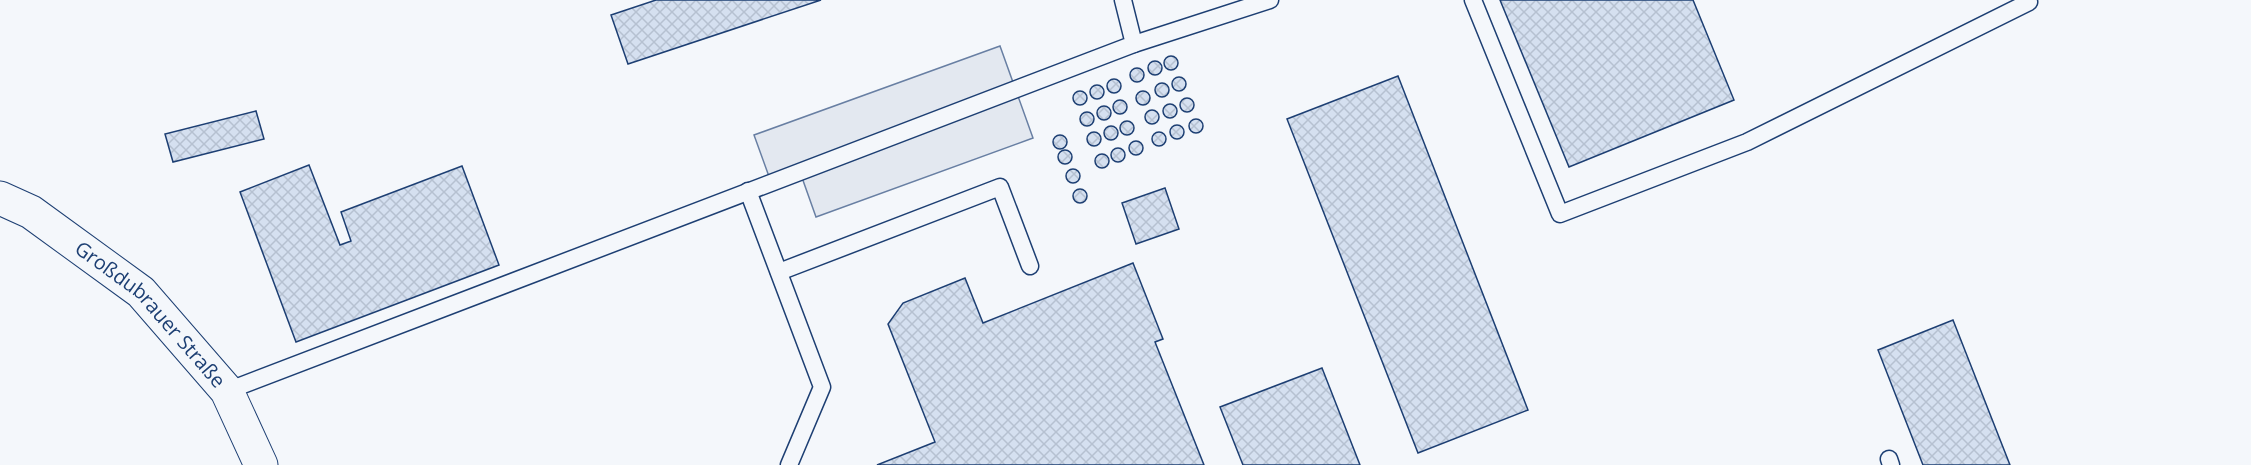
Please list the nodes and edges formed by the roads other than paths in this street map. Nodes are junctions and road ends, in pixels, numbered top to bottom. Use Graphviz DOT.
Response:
graph roads {
  1 [pos="1123,0"];
  2 [pos="1270,0"];
  3 [pos="1473,0"];
  4 [pos="2028,0"];
  5 [pos="1134,44"];
  6 [pos="748,191"];
  7 [pos="0,198"];
  8 [pos="1030,266"];
  9 [pos="779,272"];
  10 [pos="227,391"];
  11 [pos="261,465"];
  12 [pos="789,465"];
  1 -- 5 [label="lane"];
  2 -- 5 [label="lane"];
  3 -- 4 [label="lane"];
  5 -- 6 [label="lane"];
  6 -- 9 [label="lane"];
  6 -- 10 [label="lane"];
  7 -- 10 [label="main road, Großdubrauer Straße"];
  8 -- 9 [label="lane"];
  9 -- 12 [label="lane"];
  10 -- 11 [label="main road, Großdubrauer Straße"];
}
